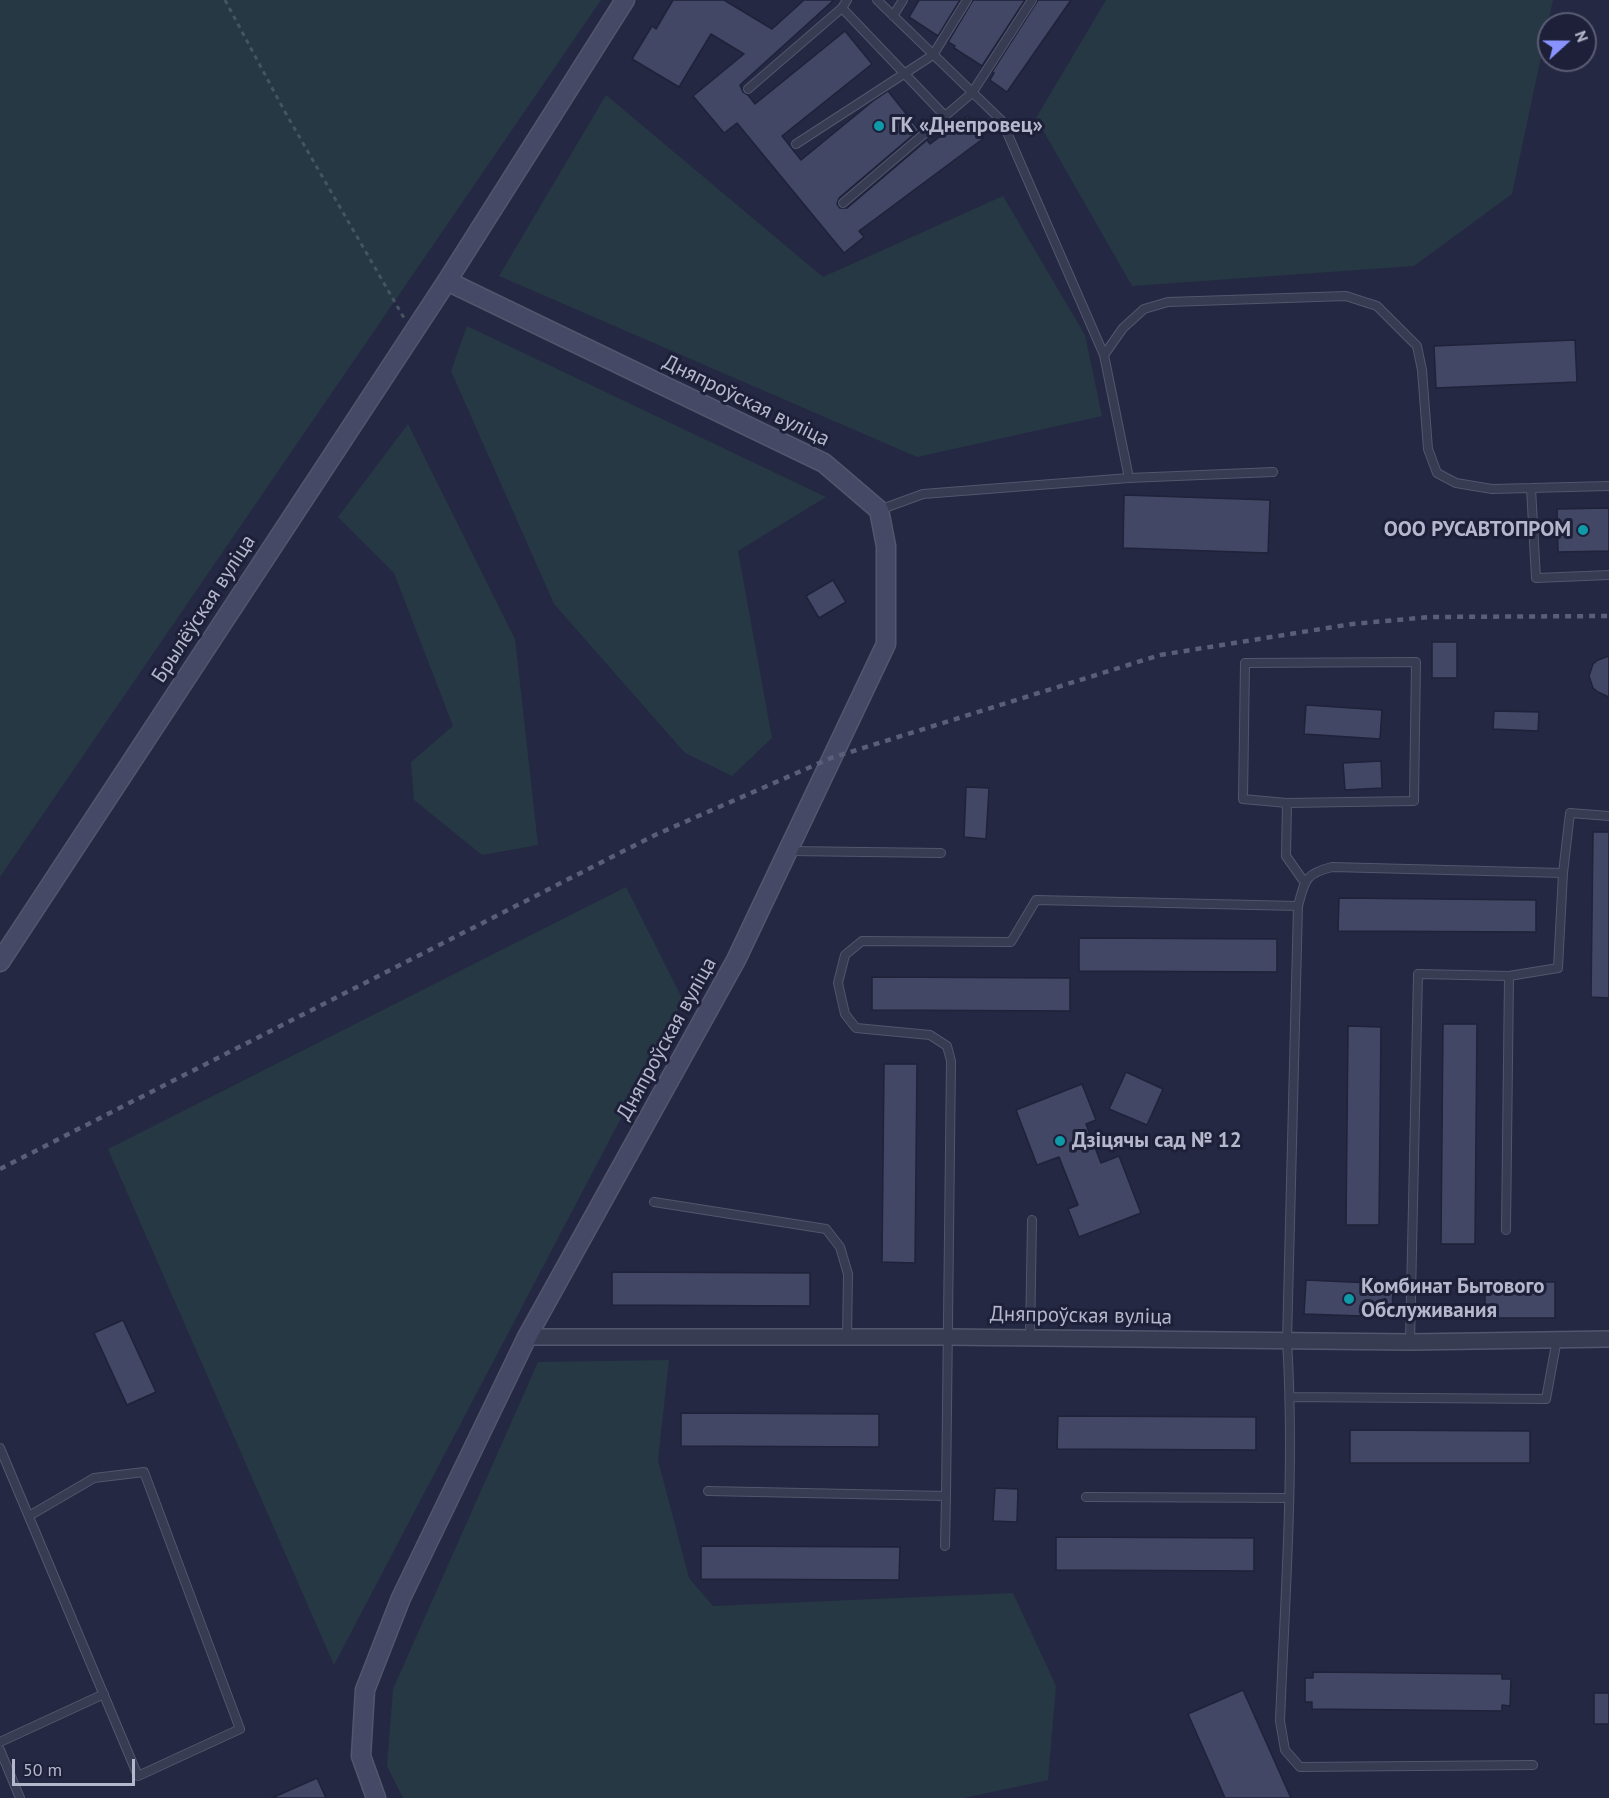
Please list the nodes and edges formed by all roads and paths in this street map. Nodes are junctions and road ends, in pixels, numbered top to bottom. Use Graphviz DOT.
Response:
graph roads {
  1 [pos="225,0"];
  2 [pos="625,0"];
  3 [pos="877,0"];
  4 [pos="903,0"];
  5 [pos="967,0"];
  6 [pos="1032,0"];
  7 [pos="844,4"];
  8 [pos="893,16"];
  9 [pos="933,55"];
  10 [pos="904,74"];
  11 [pos="748,89"];
  12 [pos="972,93"];
  13 [pos="945,116"];
  14 [pos="796,144"];
  15 [pos="843,203"];
  16 [pos="447,280"];
  17 [pos="412,332"];
  18 [pos="1104,355"];
  19 [pos="1273,472"];
  20 [pos="1129,478"];
  21 [pos="1609,486"];
  22 [pos="1531,488"];
  23 [pos="879,510"];
  24 [pos="1609,575"];
  25 [pos="1287,803"];
  26 [pos="1609,816"];
  27 [pos="788,851"];
  28 [pos="941,853"];
  29 [pos="1563,873"];
  30 [pos="1305,883"];
  31 [pos="1298,906"];
  32 [pos="0,963"];
  33 [pos="1509,976"];
  34 [pos="654,1202"];
  35 [pos="1032,1221"];
  36 [pos="1506,1230"];
  37 [pos="527,1337"];
  38 [pos="947,1337"];
  39 [pos="847,1338"];
  40 [pos="1030,1338"];
  41 [pos="1557,1339"];
  42 [pos="1609,1339"];
  43 [pos="1287,1341"];
  44 [pos="1410,1342"];
  45 [pos="1290,1397"];
  46 [pos="0,1448"];
  47 [pos="708,1491"];
  48 [pos="946,1496"];
  49 [pos="1086,1497"];
  50 [pos="1289,1498"];
  51 [pos="29,1516"];
  52 [pos="945,1546"];
  53 [pos="104,1694"];
  54 [pos="0,1742"];
  55 [pos="0,1750"];
  56 [pos="1533,1765"];
  57 [pos="20,1798"];
  58 [pos="376,1798"];
  1 -- 17 [label="path"];
  2 -- 16 [label="street"];
  3 -- 8 [label="lane"];
  4 -- 8 [label="lane"];
  5 -- 9 [label="lane"];
  6 -- 12 [label="lane"];
  7 -- 10 [label="lane"];
  7 -- 11 [label="lane"];
  8 -- 9 [label="lane"];
  9 -- 10 [label="lane"];
  9 -- 12 [label="lane"];
  10 -- 13 [label="lane"];
  10 -- 14 [label="lane"];
  12 -- 13 [label="lane"];
  12 -- 18 [label="lane"];
  13 -- 15 [label="lane"];
  16 -- 17 [label="street, Брылёўская вуліца"];
  16 -- 23 [label="street, Дняпроўская вуліца"];
  17 -- 32 [label="street, Брылёўская вуліца"];
  18 -- 20 [label="lane"];
  18 -- 22 [label="lane"];
  19 -- 20 [label="lane"];
  20 -- 23 [label="lane"];
  21 -- 22 [label="lane"];
  22 -- 24 [label="lane"];
  23 -- 27 [label="street, Дняпроўская вуліца"];
  25 -- 25 [label="lane"];
  25 -- 30 [label="lane"];
  26 -- 29 [label="lane"];
  27 -- 28 [label="lane"];
  27 -- 37 [label="street, Дняпроўская вуліца"];
  29 -- 30 [label="lane"];
  29 -- 33 [label="lane"];
  30 -- 31 [label="lane"];
  31 -- 38 [label="lane"];
  31 -- 43 [label="lane"];
  33 -- 36 [label="lane"];
  33 -- 44 [label="lane"];
  34 -- 39 [label="lane"];
  35 -- 40 [label="lane"];
  37 -- 39 [label="street, Дняпроўская вуліца"];
  37 -- 58 [label="street"];
  38 -- 39 [label="street, Дняпроўская вуліца"];
  38 -- 40 [label="street, Дняпроўская вуліца"];
  38 -- 48 [label="lane"];
  40 -- 43 [label="street, Дняпроўская вуліца"];
  41 -- 42 [label="street, Дняпроўская вуліца"];
  41 -- 44 [label="street, Дняпроўская вуліца"];
  41 -- 45 [label="lane"];
  43 -- 44 [label="street, Дняпроўская вуліца"];
  43 -- 45 [label="lane"];
  45 -- 50 [label="lane"];
  46 -- 51 [label="lane"];
  47 -- 48 [label="lane"];
  48 -- 52 [label="lane"];
  49 -- 50 [label="lane"];
  50 -- 56 [label="lane"];
  51 -- 53 [label="lane"];
  51 -- 53 [label="lane"];
  53 -- 54 [label="lane"];
  55 -- 57 [label="lane"];
}
